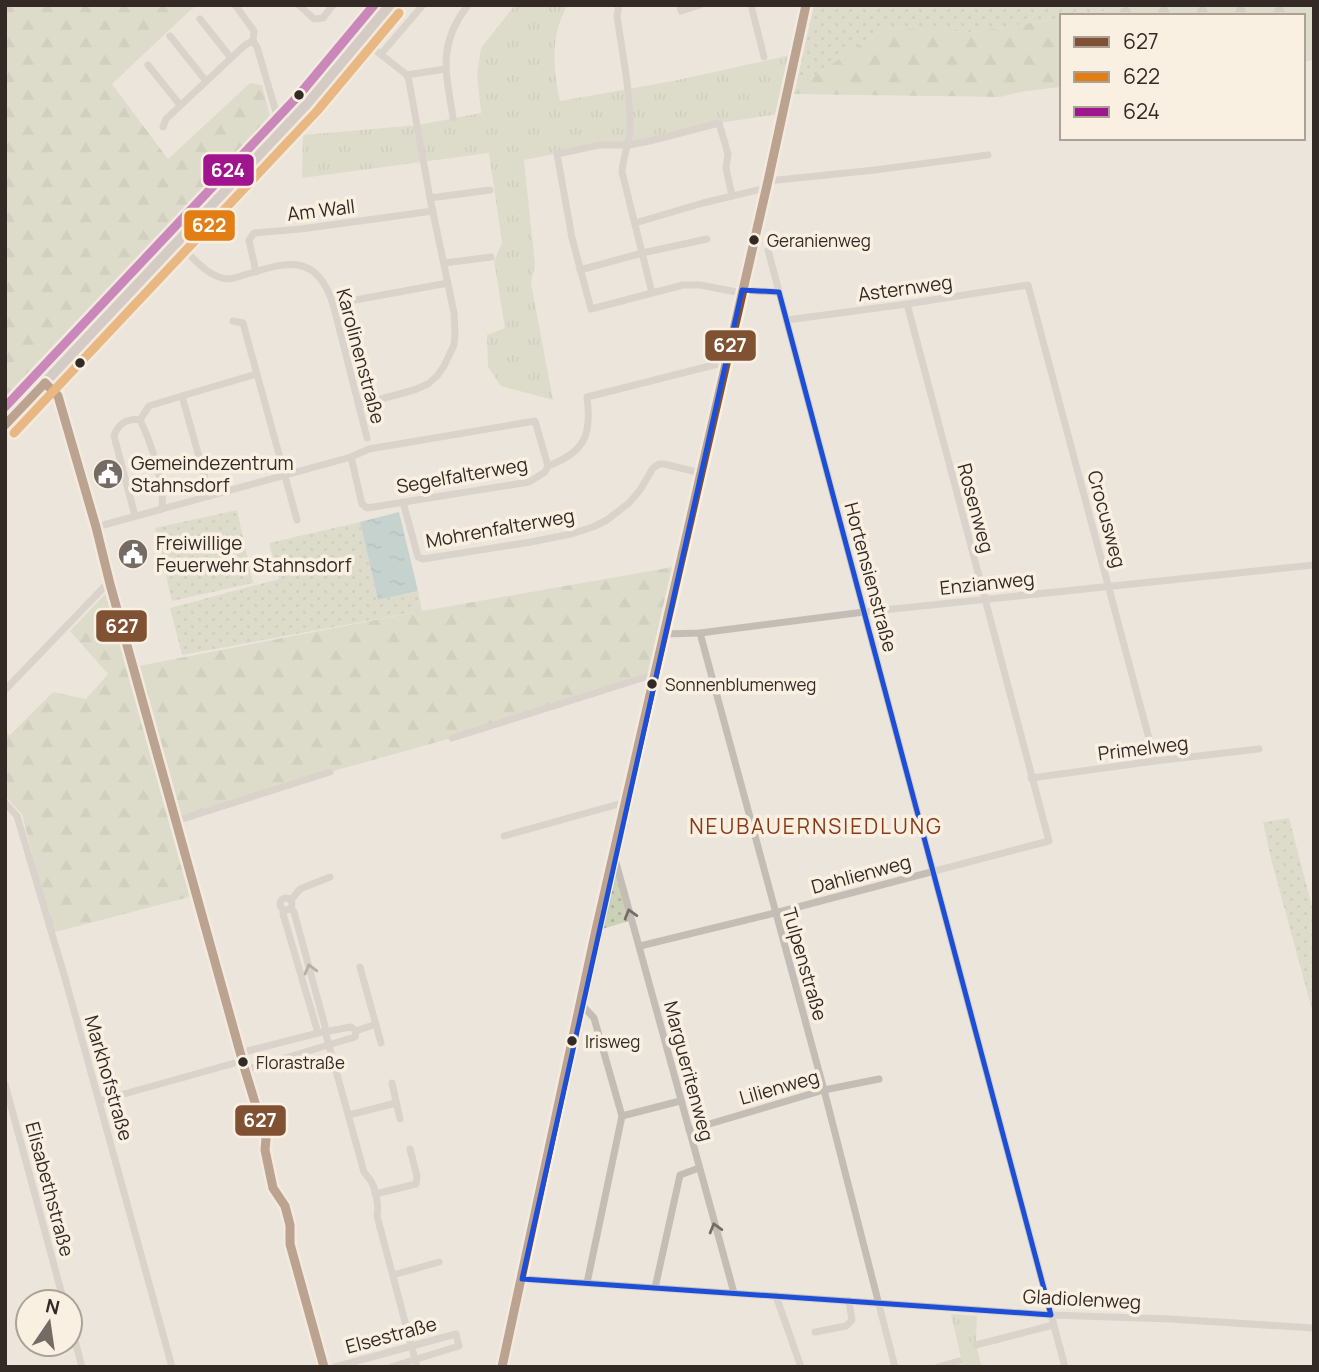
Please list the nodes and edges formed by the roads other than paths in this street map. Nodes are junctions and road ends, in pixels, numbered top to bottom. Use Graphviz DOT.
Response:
graph roads {
  1 [pos="235,5"];
  2 [pos="299,5"];
  3 [pos="333,5"];
  4 [pos="390,5"];
  5 [pos="423,5"];
  6 [pos="468,5"];
  7 [pos="619,5"];
  8 [pos="680,5"];
  9 [pos="700,5"];
  10 [pos="751,5"];
  11 [pos="806,5"];
  12 [pos="200,19"];
  13 [pos="170,36"];
  14 [pos="361,39"];
  15 [pos="253,41"];
  16 [pos="381,54"];
  17 [pos="764,57"];
  18 [pos="231,58"];
  19 [pos="148,65"];
  20 [pos="445,69"];
  21 [pos="407,75"];
  22 [pos="206,81"];
  23 [pos="180,105"];
  24 [pos="453,118"];
  25 [pos="290,124"];
  26 [pos="163,127"];
  27 [pos="629,145"];
  28 [pos="988,155"];
  29 [pos="767,184"];
  30 [pos="491,190"];
  31 [pos="732,196"];
  32 [pos="430,198"];
  33 [pos="433,211"];
  34 [pos="635,223"];
  35 [pos="707,239"];
  36 [pos="178,243"];
  37 [pos="768,250"];
  38 [pos="642,253"];
  39 [pos="491,257"];
  40 [pos="444,263"];
  41 [pos="580,271"];
  42 [pos="256,272"];
  43 [pos="448,283"];
  44 [pos="1028,285"];
  45 [pos="742,292"];
  46 [pos="779,292"];
  47 [pos="652,293"];
  48 [pos="333,304"];
  49 [pos="906,304"];
  50 [pos="787,320"];
  51 [pos="233,321"];
  52 [pos="726,362"];
  53 [pos="257,374"];
  54 [pos="46,383"];
  55 [pos="182,396"];
  56 [pos="359,405"];
  57 [pos="140,419"];
  58 [pos="5,425"];
  59 [pos="367,438"];
  60 [pos="351,457"];
  61 [pos="548,466"];
  62 [pos="701,473"];
  63 [pos="288,474"];
  64 [pos="210,496"];
  65 [pos="403,502"];
  66 [pos="162,509"];
  67 [pos="135,516"];
  68 [pos="297,520"];
  69 [pos="96,527"];
  70 [pos="1314,565"];
  71 [pos="110,584"];
  72 [pos="1109,586"];
  73 [pos="984,600"];
  74 [pos="864,612"];
  75 [pos="700,633"];
  76 [pos="665,634"];
  77 [pos="655,674"];
  78 [pos="5,690"];
  79 [pos="452,738"];
  80 [pos="1259,749"];
  81 [pos="1155,761"];
  82 [pos="330,772"];
  83 [pos="1031,778"];
  84 [pos="626,802"];
  85 [pos="5,803"];
  86 [pos="176,821"];
  87 [pos="504,836"];
  88 [pos="1049,841"];
  89 [pos="614,856"];
  90 [pos="934,871"];
  91 [pos="330,877"];
  92 [pos="291,900"];
  93 [pos="288,909"];
  94 [pos="775,913"];
  95 [pos="640,946"];
  96 [pos="360,967"];
  97 [pos="580,1003"];
  98 [pos="376,1024"];
  99 [pos="356,1031"];
  100 [pos="321,1032"];
  101 [pos="381,1043"];
  102 [pos="329,1045"];
  103 [pos="241,1057"];
  104 [pos="245,1070"];
  105 [pos="879,1079"];
  106 [pos="392,1083"];
  107 [pos="5,1084"];
  108 [pos="824,1090"];
  109 [pos="99,1101"];
  110 [pos="680,1101"];
  111 [pos="396,1104"];
  112 [pos="349,1115"];
  113 [pos="622,1116"];
  114 [pos="400,1119"];
  115 [pos="689,1130"];
  116 [pos="410,1149"];
  117 [pos="699,1168"];
  118 [pos="375,1194"];
  119 [pos="439,1262"];
  120 [pos="393,1275"];
  121 [pos="522,1279"];
  122 [pos="587,1283"];
  123 [pos="655,1287"];
  124 [pos="60,1288"];
  125 [pos="734,1293"];
  126 [pos="776,1296"];
  127 [pos="849,1301"];
  128 [pos="879,1303"];
  129 [pos="1051,1315"];
  130 [pos="1053,1325"];
  131 [pos="1314,1328"];
  132 [pos="815,1332"];
  133 [pos="976,1345"];
  134 [pos="411,1346"];
  135 [pos="959,1361"];
  136 [pos="416,1363"];
  137 [pos="172,1367"];
  138 [pos="324,1367"];
  139 [pos="335,1367"];
  140 [pos="391,1367"];
  141 [pos="502,1367"];
  142 [pos="801,1367"];
  143 [pos="895,1367"];
  144 [pos="938,1367"];
  145 [pos="1065,1367"];
  1 -- 15 [label="street"];
  2 -- 3 [label="street"];
  4 -- 14 [label="street"];
  5 -- 16 [label="street"];
  6 -- 20 [label="street"];
  7 -- 27 [label="street"];
  8 -- 9 [label="street"];
  10 -- 17 [label="street"];
  11 -- 29 [label="street"];
  12 -- 18 [label="street"];
  13 -- 22 [label="street"];
  14 -- 16 [label="street"];
  14 -- 25 [label="street"];
  15 -- 18 [label="street"];
  15 -- 25 [label="street"];
  16 -- 21 [label="street"];
  18 -- 22 [label="street"];
  19 -- 23 [label="street"];
  20 -- 21 [label="street"];
  20 -- 24 [label="street"];
  21 -- 32 [label="street"];
  22 -- 23 [label="street"];
  23 -- 26 [label="street"];
  25 -- 36 [label="street"];
  27 -- 31 [label="street"];
  27 -- 34 [label="street"];
  27 -- 41 [label="street"];
  28 -- 29 [label="street"];
  29 -- 31 [label="street"];
  29 -- 45 [label="street"];
  30 -- 32 [label="street"];
  31 -- 34 [label="street"];
  32 -- 33 [label="street"];
  33 -- 40 [label="street"];
  33 -- 42 [label="street, Am Wall"];
  34 -- 38 [label="street"];
  35 -- 38 [label="street"];
  36 -- 42 [label="street, Karolinenstraße"];
  36 -- 54 [label="street"];
  37 -- 46 [label="street, Hortensienstraße"];
  38 -- 41 [label="street"];
  38 -- 47 [label="street"];
  39 -- 40 [label="street"];
  40 -- 43 [label="street"];
  41 -- 47 [label="street"];
  42 -- 48 [label="street, Karolinenstraße"];
  43 -- 48 [label="street"];
  43 -- 56 [label="street"];
  44 -- 49 [label="street, Asternweg"];
  44 -- 72 [label="street, Crocusweg"];
  45 -- 46 [label="street"];
  45 -- 47 [label="street"];
  45 -- 52 [label="street"];
  46 -- 50 [label="street, Hortensienstraße"];
  48 -- 56 [label="street, Karolinenstraße"];
  49 -- 50 [label="street, Asternweg"];
  49 -- 73 [label="street, Rosenweg"];
  50 -- 74 [label="street, Hortensienstraße"];
  51 -- 53 [label="street"];
  52 -- 61 [label="street, Segelfalterweg"];
  52 -- 62 [label="street"];
  53 -- 55 [label="street"];
  53 -- 63 [label="street"];
  54 -- 58 [label="street"];
  54 -- 69 [label="street"];
  55 -- 57 [label="street"];
  55 -- 64 [label="street"];
  56 -- 59 [label="street, Karolinenstraße"];
  57 -- 66 [label="street"];
  57 -- 67 [label="street"];
  60 -- 61 [label="street"];
  60 -- 63 [label="street"];
  60 -- 65 [label="street, Segelfalterweg"];
  61 -- 65 [label="street, Segelfalterweg"];
  62 -- 65 [label="street, Mohrenfalterweg"];
  62 -- 76 [label="street"];
  63 -- 64 [label="street"];
  63 -- 68 [label="street"];
  64 -- 66 [label="street"];
  66 -- 67 [label="street"];
  67 -- 69 [label="street"];
  69 -- 71 [label="street"];
  70 -- 72 [label="street, Enzianweg"];
  71 -- 78 [label="street"];
  71 -- 86 [label="street"];
  72 -- 73 [label="street, Enzianweg"];
  72 -- 81 [label="street, Crocusweg"];
  73 -- 74 [label="street, Enzianweg"];
  73 -- 83 [label="street, Rosenweg"];
  74 -- 75 [label="street, Enzianweg"];
  74 -- 90 [label="street, Hortensienstraße"];
  75 -- 76 [label="street, Enzianweg"];
  75 -- 94 [label="street, Tulpenstraße"];
  76 -- 77 [label="street"];
  77 -- 79 [label="street"];
  77 -- 84 [label="street"];
  80 -- 81 [label="street, Primelweg"];
  81 -- 83 [label="street, Primelweg"];
  82 -- 86 [label="street"];
  83 -- 88 [label="street, Rosenweg"];
  84 -- 87 [label="street"];
  84 -- 89 [label="street"];
  85 -- 109 [label="street, Markhofstraße"];
  86 -- 103 [label="street"];
  88 -- 90 [label="street, Dahlienweg"];
  95 -- 89 [label="street, Margueritenweg, one-way"];
  89 -- 97 [label="street"];
  90 -- 94 [label="street, Dahlienweg"];
  90 -- 129 [label="street, Hortensienstraße"];
  91 -- 92 [label="street"];
  92 -- 93 [label="street"];
  92 -- 93 [label="street"];
  93 -- 100 [label="street"];
  94 -- 95 [label="street, Dahlienweg"];
  94 -- 108 [label="street, Tulpenstraße"];
  95 -- 110 [label="street, Margueritenweg"];
  96 -- 98 [label="street"];
  97 -- 113 [label="street"];
  97 -- 121 [label="street"];
  98 -- 99 [label="street"];
  98 -- 101 [label="street"];
  99 -- 100 [label="street"];
  99 -- 102 [label="street"];
  100 -- 102 [label="street"];
  100 -- 103 [label="street"];
  102 -- 104 [label="street"];
  102 -- 112 [label="street"];
  103 -- 104 [label="street"];
  103 -- 109 [label="street"];
  104 -- 138 [label="street"];
  105 -- 108 [label="street, Lilienweg"];
  106 -- 111 [label="street"];
  107 -- 124 [label="street, Elisabethstraße"];
  108 -- 115 [label="street, Lilienweg"];
  108 -- 128 [label="street, Tulpenstraße"];
  109 -- 137 [label="street, Markhofstraße"];
  110 -- 113 [label="street"];
  110 -- 115 [label="street, Margueritenweg"];
  111 -- 112 [label="street"];
  111 -- 114 [label="street"];
  112 -- 118 [label="street"];
  113 -- 122 [label="street"];
  115 -- 117 [label="street, Margueritenweg"];
  116 -- 118 [label="street"];
  117 -- 123 [label="street"];
  125 -- 117 [label="street, Margueritenweg, one-way"];
  118 -- 120 [label="street"];
  119 -- 120 [label="street"];
  120 -- 134 [label="street"];
  121 -- 122 [label="street, Gladiolenweg"];
  121 -- 141 [label="street"];
  122 -- 123 [label="street, Gladiolenweg"];
  123 -- 125 [label="street, Gladiolenweg"];
  125 -- 126 [label="street, Gladiolenweg"];
  126 -- 127 [label="street, Gladiolenweg"];
  126 -- 142 [label="street"];
  127 -- 128 [label="street, Gladiolenweg"];
  127 -- 132 [label="street"];
  128 -- 129 [label="street, Gladiolenweg"];
  128 -- 143 [label="street, Tulpenstraße"];
  129 -- 130 [label="street, Hortensienstraße"];
  129 -- 131 [label="street, Gladiolenweg"];
  130 -- 133 [label="street"];
  130 -- 145 [label="street, Hortensienstraße"];
  134 -- 136 [label="street"];
  134 -- 136 [label="street, Elsestraße"];
  134 -- 139 [label="street, Elsestraße"];
  135 -- 144 [label="street"];
  136 -- 140 [label="street, Elsestraße"];
}
